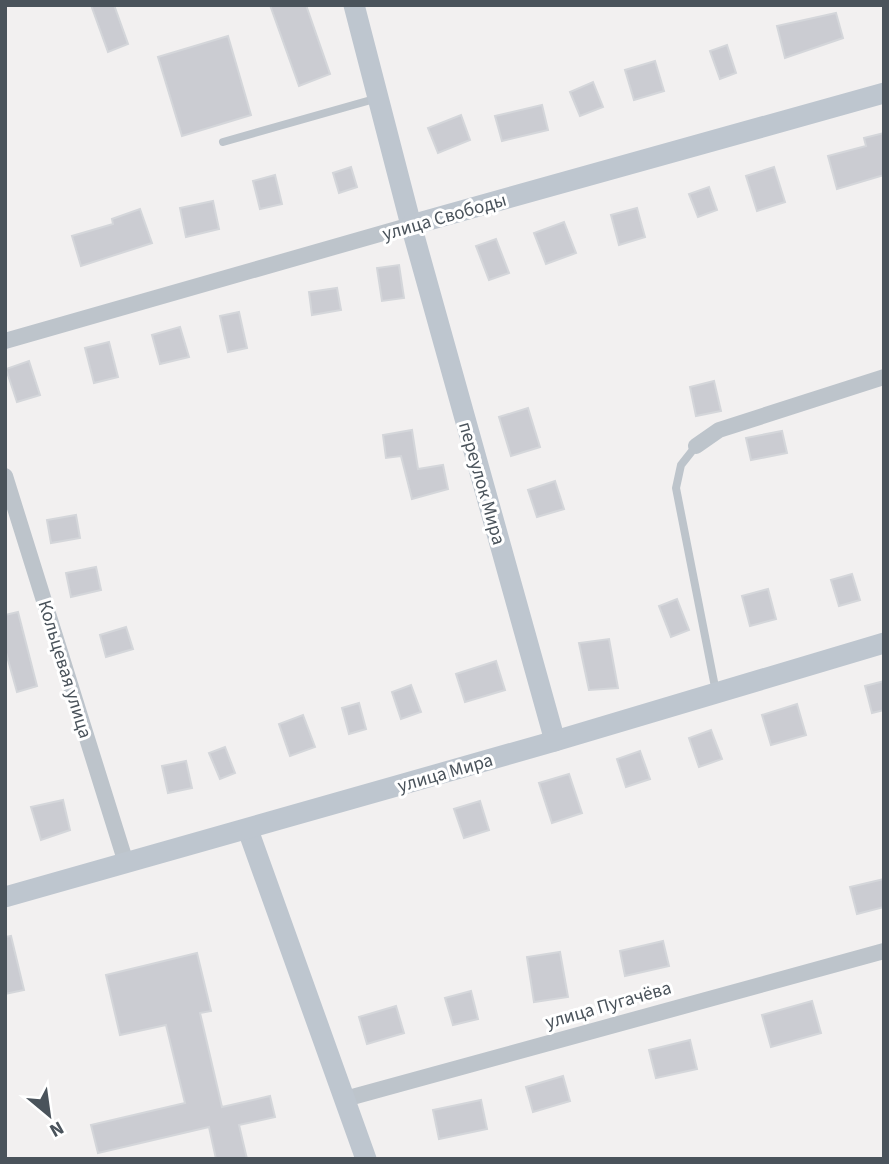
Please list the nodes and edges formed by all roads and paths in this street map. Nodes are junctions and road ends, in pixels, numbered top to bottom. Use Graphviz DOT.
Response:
graph roads {
  1 [pos="354,5"];
  2 [pos="884,93"];
  3 [pos="378,98"];
  4 [pos="223,142"];
  5 [pos="411,225"];
  6 [pos="5,341"];
  7 [pos="884,377"];
  8 [pos="696,446"];
  9 [pos="5,476"];
  10 [pos="884,643"];
  11 [pos="716,693"];
  12 [pos="555,741"];
  13 [pos="248,830"];
  14 [pos="126,863"];
  15 [pos="5,897"];
  16 [pos="884,951"];
  17 [pos="345,1100"];
  18 [pos="366,1159"];
  1 -- 3 [label="street, переулок Мира"];
  2 -- 5 [label="street, улица Свободы"];
  3 -- 4 [label="lane"];
  3 -- 5 [label="street, переулок Мира"];
  5 -- 6 [label="street, улица Свободы"];
  5 -- 12 [label="street, переулок Мира"];
  7 -- 8 [label="street"];
  8 -- 11 [label="lane"];
  9 -- 14 [label="street, Кольцевая улица"];
  10 -- 11 [label="street, улица Мира"];
  11 -- 12 [label="street, улица Мира"];
  12 -- 13 [label="street, улица Мира"];
  13 -- 14 [label="street, улица Мира"];
  13 -- 17 [label="street"];
  14 -- 15 [label="street, улица Мира"];
  16 -- 17 [label="street, улица Пугачёва"];
  17 -- 18 [label="street"];
}
